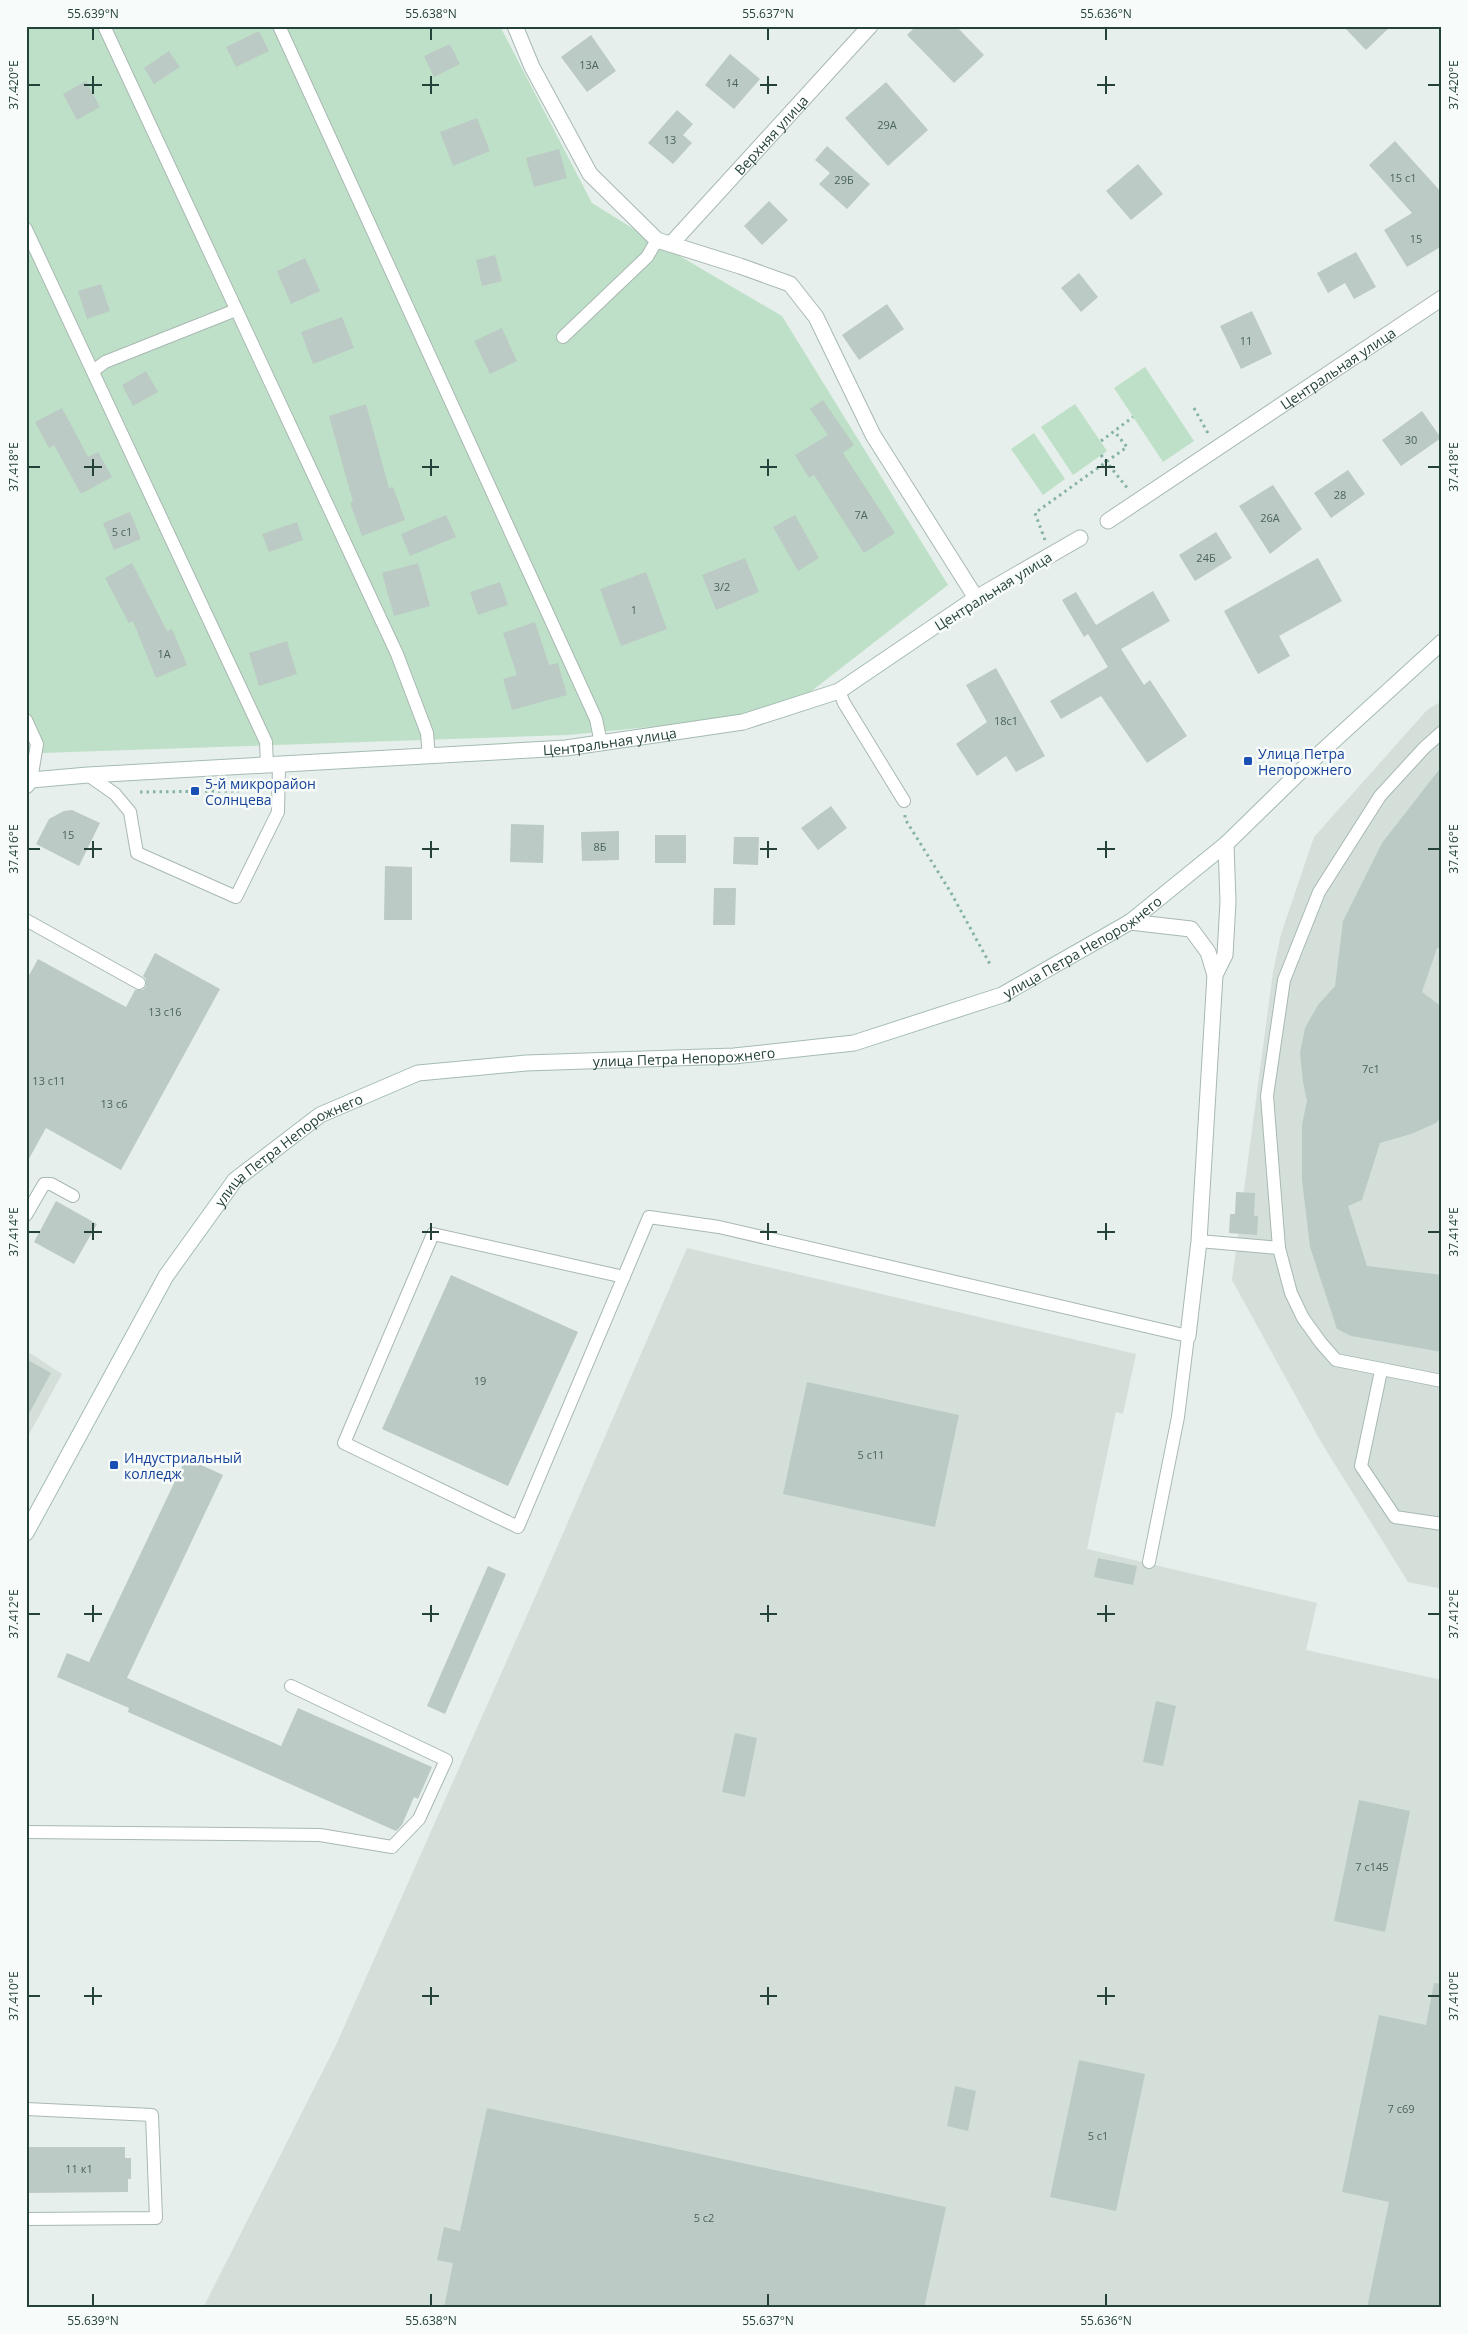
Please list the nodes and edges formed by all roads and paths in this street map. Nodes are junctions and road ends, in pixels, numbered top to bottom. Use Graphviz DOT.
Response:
graph roads {
  1 [pos="104,26"];
  2 [pos="280,26"];
  3 [pos="514,26"];
  4 [pos="870,26"];
  5 [pos="26,228"];
  6 [pos="664,242"];
  7 [pos="1442,298"];
  8 [pos="236,310"];
  9 [pos="563,337"];
  10 [pos="93,371"];
  11 [pos="1194,408"];
  12 [pos="1133,417"];
  13 [pos="1114,431"];
  14 [pos="1101,441"];
  15 [pos="1217,449"];
  16 [pos="1101,455"];
  17 [pos="1106,462"];
  18 [pos="1138,501"];
  19 [pos="1108,521"];
  20 [pos="1080,538"];
  21 [pos="1046,544"];
  22 [pos="976,598"];
  23 [pos="1442,642"];
  24 [pos="839,691"];
  25 [pos="26,720"];
  26 [pos="1442,732"];
  27 [pos="601,743"];
  28 [pos="428,757"];
  29 [pos="273,765"];
  30 [pos="88,775"];
  31 [pos="28,781"];
  32 [pos="239,791"];
  33 [pos="151,792"];
  34 [pos="904,801"];
  35 [pos="1226,844"];
  36 [pos="26,920"];
  37 [pos="1130,922"];
  38 [pos="991,966"];
  39 [pos="1215,975"];
  40 [pos="139,983"];
  41 [pos="73,1196"];
  42 [pos="26,1215"];
  43 [pos="1199,1241"];
  44 [pos="1279,1248"];
  45 [pos="624,1277"];
  46 [pos="1188,1336"];
  47 [pos="1381,1370"];
  48 [pos="1442,1381"];
  49 [pos="1442,1524"];
  50 [pos="26,1533"];
  51 [pos="1149,1562"];
  52 [pos="291,1686"];
  53 [pos="26,1832"];
  54 [pos="26,2109"];
  55 [pos="26,2219"];
  1 -- 8 [label="lane"];
  2 -- 27 [label="lane"];
  3 -- 6 [label="street"];
  4 -- 6 [label="street, Верхняя улица"];
  5 -- 10 [label="lane"];
  6 -- 9 [label="lane"];
  6 -- 22 [label="street"];
  7 -- 15 [label="street, Центральная улица"];
  8 -- 10 [label="lane"];
  8 -- 28 [label="lane"];
  10 -- 29 [label="lane"];
  11 -- 15 [label="path"];
  12 -- 13 [label="path"];
  13 -- 14 [label="path"];
  13 -- 17 [label="path"];
  15 -- 18 [label="street, Центральная улица"];
  16 -- 17 [label="path"];
  17 -- 18 [label="path"];
  17 -- 21 [label="path"];
  18 -- 19 [label="street, Центральная улица"];
  20 -- 22 [label="street, Центральная улица"];
  22 -- 24 [label="street, Центральная улица"];
  23 -- 35 [label="street, улица Петра Непорожнего"];
  24 -- 27 [label="street, Центральная улица"];
  24 -- 34 [label="lane"];
  25 -- 31 [label="lane"];
  26 -- 44 [label="lane"];
  27 -- 28 [label="street, Центральная улица"];
  28 -- 29 [label="street, Центральная улица"];
  29 -- 30 [label="street, Центральная улица"];
  29 -- 30 [label="lane"];
  30 -- 31 [label="street, Центральная улица"];
  32 -- 33 [label="path"];
  34 -- 38 [label="path"];
  35 -- 37 [label="street, улица Петра Непорожнего"];
  35 -- 39 [label="street"];
  36 -- 40 [label="lane"];
  37 -- 39 [label="street"];
  37 -- 50 [label="street, улица Петра Непорожнего"];
  39 -- 43 [label="street"];
  41 -- 42 [label="lane"];
  43 -- 44 [label="lane"];
  43 -- 46 [label="street"];
  44 -- 47 [label="lane"];
  45 -- 45 [label="lane"];
  45 -- 46 [label="lane"];
  46 -- 51 [label="lane"];
  47 -- 48 [label="lane"];
  47 -- 49 [label="lane"];
  52 -- 53 [label="lane"];
  54 -- 55 [label="lane"];
}
